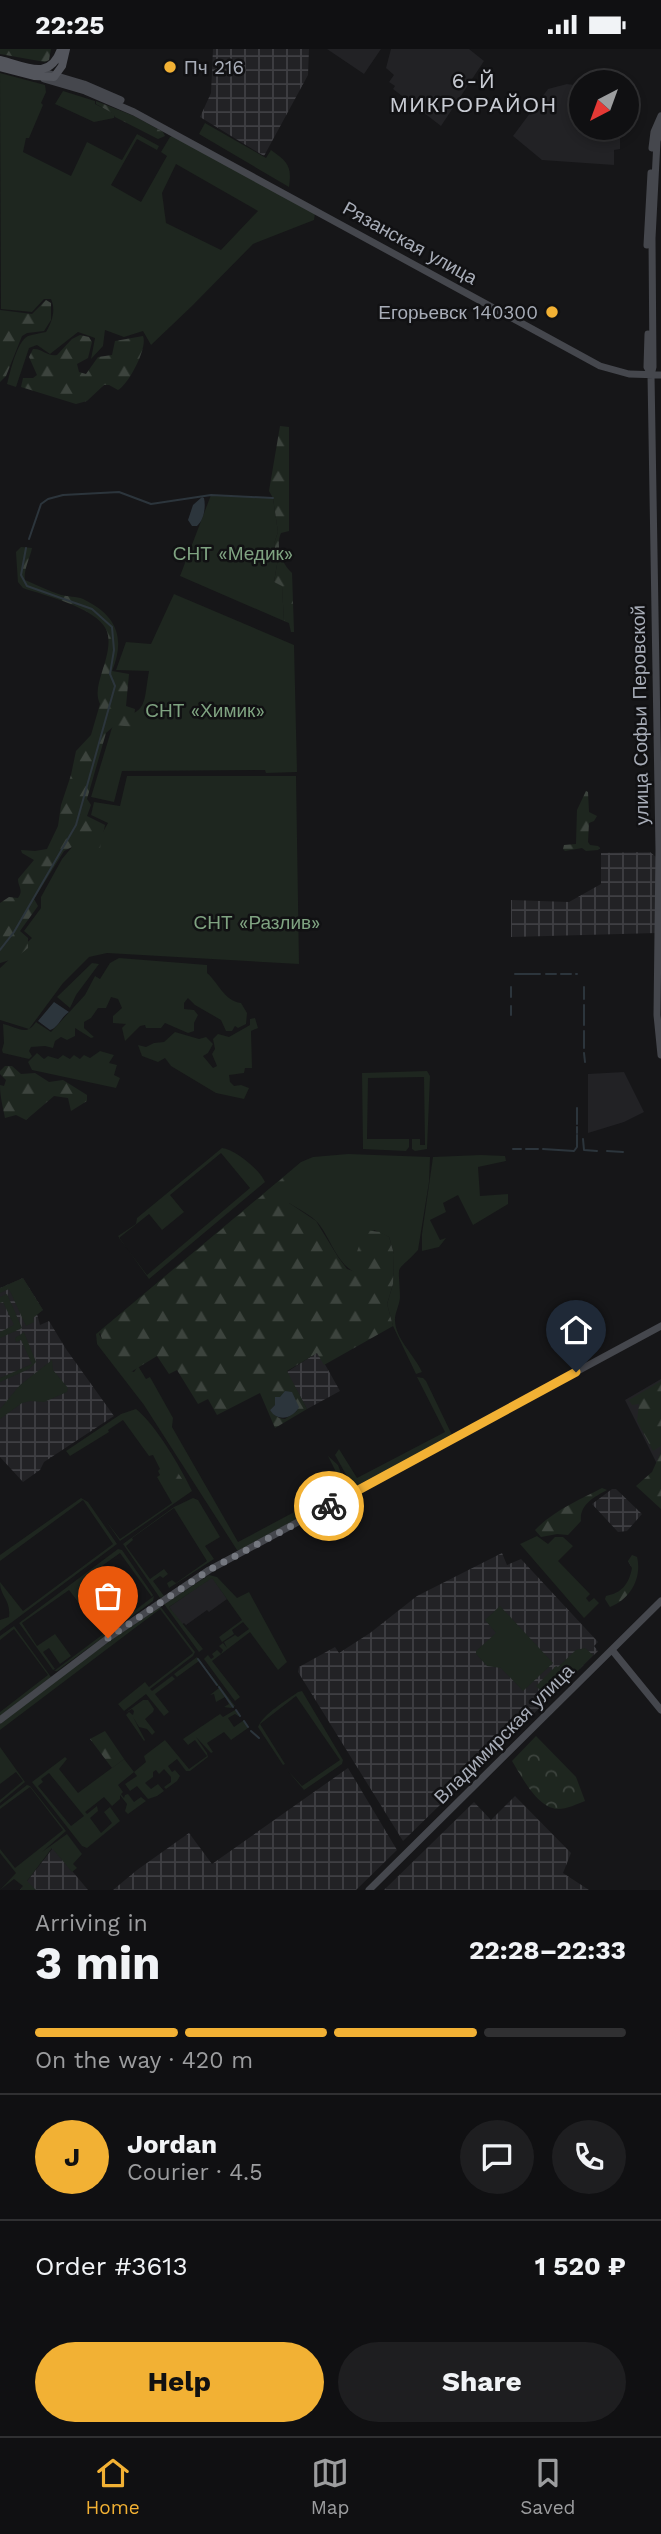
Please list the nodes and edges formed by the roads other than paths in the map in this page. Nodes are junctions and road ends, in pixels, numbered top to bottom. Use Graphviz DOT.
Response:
graph roads {
  1 [pos="63,53"];
  2 [pos="0,59"];
  3 [pos="0,67"];
  4 [pos="36,73"];
  5 [pos="56,76"];
  6 [pos="76,81"];
  7 [pos="62,84"];
  8 [pos="661,116"];
  9 [pos="661,128"];
  10 [pos="298,201"];
  11 [pos="650,238"];
  12 [pos="651,375"];
  13 [pos="661,375"];
  14 [pos="661,1055"];
  15 [pos="661,1326"];
  16 [pos="661,1601"];
  17 [pos="612,1650"];
  18 [pos="661,1710"];
  19 [pos="0,1720"];
  20 [pos="369,1890"];
  1 -- 4 [label="main road"];
  1 -- 5 [label="main road"];
  1 -- 6 [label="street"];
  2 -- 4 [label="main road"];
  3 -- 4 [label="main road"];
  4 -- 5 [label="main road"];
  4 -- 7 [label="street, Рязанская улица"];
  5 -- 6 [label="street, Рязанская улица"];
  5 -- 7 [label="street"];
  6 -- 10 [label="street, Рязанская улица"];
  7 -- 10 [label="street, Рязанская улица"];
  8 -- 11 [label="street, улица Софьи Перовской"];
  9 -- 11 [label="street, улица Софьи Перовской"];
  10 -- 12 [label="street, Рязанская улица"];
  11 -- 12 [label="street, улица Софьи Перовской"];
  12 -- 13 [label="street, Рязанская улица"];
  12 -- 14 [label="street, улица Софьи Перовской"];
  15 -- 19 [label="street"];
  16 -- 17 [label="street, Владимирская улица"];
  17 -- 18 [label="street"];
  17 -- 20 [label="street, Владимирская улица"];
}
